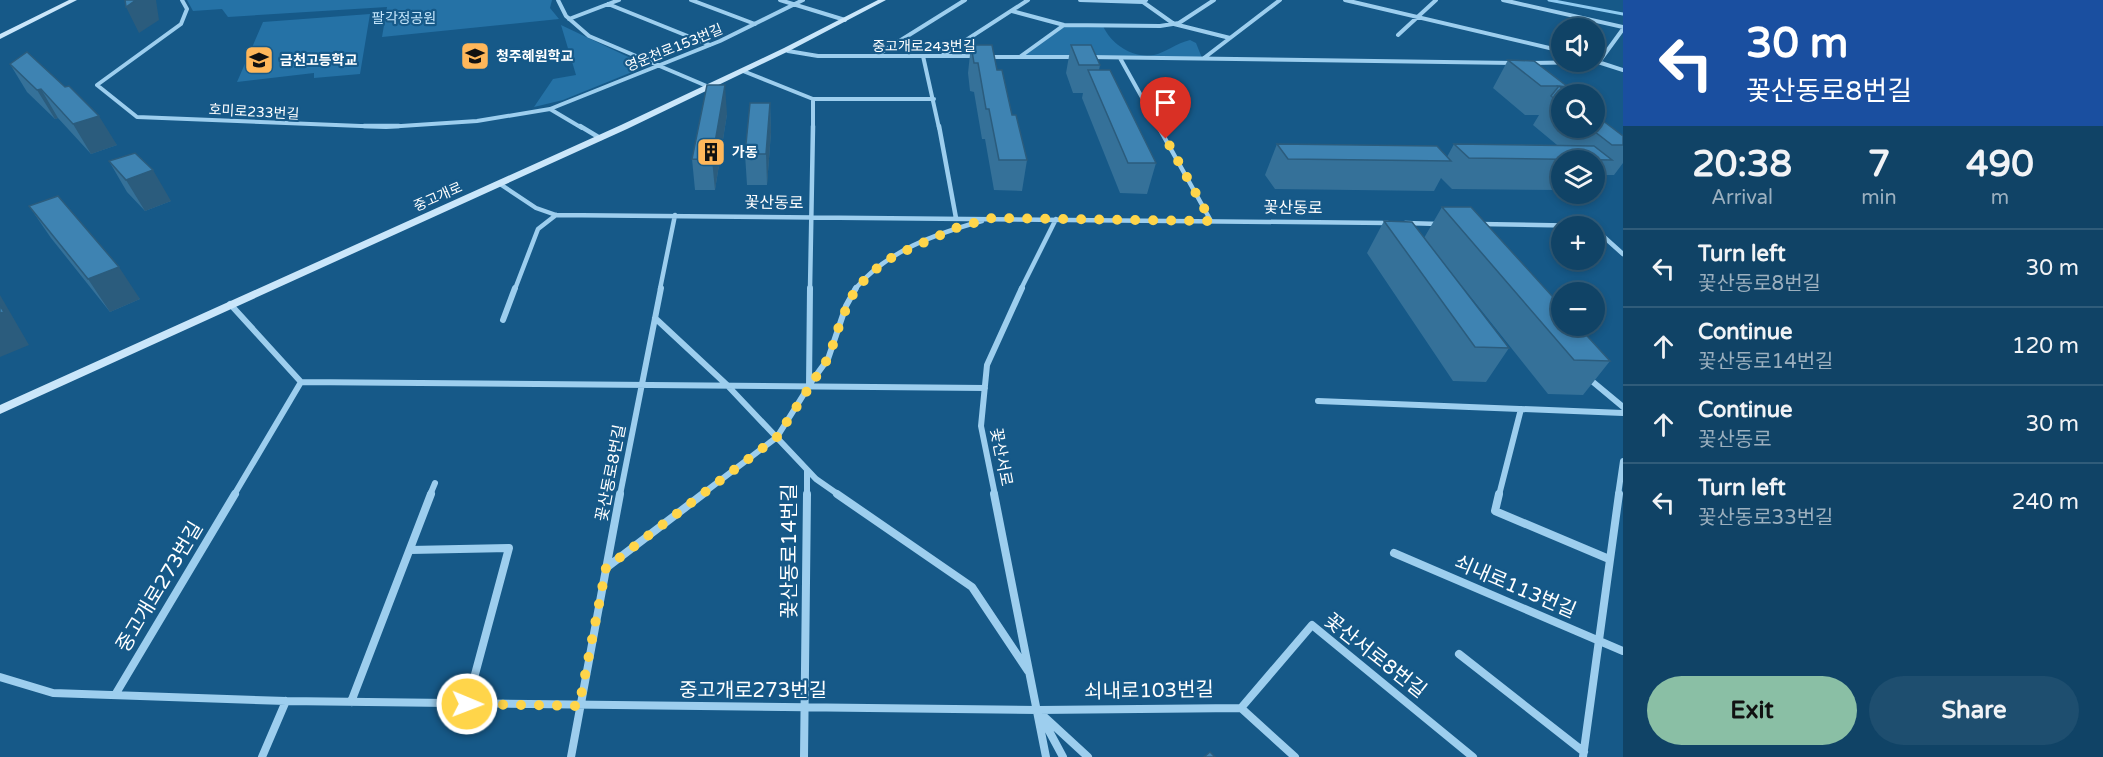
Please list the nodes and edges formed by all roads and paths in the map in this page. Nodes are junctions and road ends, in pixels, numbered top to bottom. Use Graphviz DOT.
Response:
graph roads {
  1 [pos="74,0"];
  2 [pos="182,0"];
  3 [pos="558,0"];
  4 [pos="619,0"];
  5 [pos="691,0"];
  6 [pos="780,0"];
  7 [pos="803,0"];
  8 [pos="883,0"];
  9 [pos="965,0"];
  10 [pos="1028,0"];
  11 [pos="1080,0"];
  12 [pos="1214,0"];
  13 [pos="1280,0"];
  14 [pos="1345,0"];
  15 [pos="1436,0"];
  16 [pos="1503,0"];
  17 [pos="1519,0"];
  18 [pos="1095,1"];
  19 [pos="1145,1"];
  20 [pos="608,4"];
  21 [pos="794,4"];
  22 [pos="1012,11"];
  23 [pos="1420,17"];
  24 [pos="568,19"];
  25 [pos="845,20"];
  26 [pos="755,24"];
  27 [pos="1174,24"];
  28 [pos="1064,25"];
  29 [pos="1623,26"];
  30 [pos="1398,35"];
  31 [pos="0,37"];
  32 [pos="1230,38"];
  33 [pos="710,45"];
  34 [pos="1551,48"];
  35 [pos="1605,50"];
  36 [pos="788,51"];
  37 [pos="876,56"];
  38 [pos="923,56"];
  39 [pos="942,56"];
  40 [pos="1021,57"];
  41 [pos="1120,57"];
  42 [pos="1204,59"];
  43 [pos="1551,61"];
  44 [pos="1605,64"];
  45 [pos="658,65"];
  46 [pos="1623,70"];
  47 [pos="743,71"];
  48 [pos="709,87"];
  49 [pos="813,99"];
  50 [pos="934,99"];
  51 [pos="550,109"];
  52 [pos="600,138"];
  53 [pos="500,184"];
  54 [pos="556,215"];
  55 [pos="675,215"];
  56 [pos="810,216"];
  57 [pos="956,218"];
  58 [pos="992,218"];
  59 [pos="1056,219"];
  60 [pos="1211,221"];
  61 [pos="1390,223"];
  62 [pos="1402,223"];
  63 [pos="1448,224"];
  64 [pos="1470,224"];
  65 [pos="1551,226"];
  66 [pos="1605,237"];
  67 [pos="1623,254"];
  68 [pos="230,304"];
  69 [pos="655,318"];
  70 [pos="503,320"];
  71 [pos="1582,372"];
  72 [pos="301,382"];
  73 [pos="642,383"];
  74 [pos="727,385"];
  75 [pos="809,386"];
  76 [pos="985,388"];
  77 [pos="1318,401"];
  78 [pos="1623,408"];
  79 [pos="1521,409"];
  80 [pos="0,410"];
  81 [pos="1623,413"];
  82 [pos="777,437"];
  83 [pos="1623,461"];
  84 [pos="807,470"];
  85 [pos="435,483"];
  86 [pos="908,543"];
  87 [pos="410,550"];
  88 [pos="1394,553"];
  89 [pos="1609,559"];
  90 [pos="606,568"];
  91 [pos="1597,640"];
  92 [pos="1623,651"];
  93 [pos="1460,654"];
  94 [pos="1031,676"];
  95 [pos="0,677"];
  96 [pos="115,695"];
  97 [pos="286,701"];
  98 [pos="351,702"];
  99 [pos="467,704"];
  100 [pos="579,706"];
  101 [pos="806,707"];
  102 [pos="1241,708"];
  103 [pos="1038,710"];
  104 [pos="1583,755"];
  105 [pos="262,757"];
  106 [pos="571,757"];
  107 [pos="804,757"];
  108 [pos="1046,757"];
  109 [pos="1063,757"];
  110 [pos="1088,757"];
  111 [pos="1295,757"];
  112 [pos="1473,757"];
  1 -- 31 [label="street"];
  2 -- 51 [label="street, 호미로233번길"];
  3 -- 24 [label="street"];
  4 -- 20 [label="street"];
  5 -- 26 [label="street"];
  6 -- 21 [label="street"];
  7 -- 21 [label="street, 영운천로153번길"];
  8 -- 25 [label="street, 중고개로"];
  9 -- 37 [label="street"];
  10 -- 22 [label="street"];
  11 -- 18 [label="street"];
  12 -- 27 [label="street"];
  13 -- 32 [label="street"];
  14 -- 23 [label="street"];
  15 -- 23 [label="street"];
  16 -- 29 [label="street"];
  17 -- 29 [label="street"];
  18 -- 19 [label="street"];
  19 -- 27 [label="street"];
  20 -- 24 [label="street"];
  20 -- 33 [label="street"];
  21 -- 25 [label="street"];
  21 -- 26 [label="street, 영운천로153번길"];
  22 -- 28 [label="street"];
  22 -- 39 [label="street"];
  23 -- 30 [label="street"];
  23 -- 34 [label="street"];
  24 -- 45 [label="street"];
  25 -- 36 [label="street, 중고개로"];
  26 -- 33 [label="street, 영운천로153번길"];
  27 -- 28 [label="street"];
  27 -- 32 [label="street"];
  28 -- 40 [label="street"];
  29 -- 35 [label="street"];
  32 -- 42 [label="street"];
  33 -- 45 [label="street, 영운천로153번길"];
  36 -- 37 [label="street, 중고개로243번길"];
  36 -- 47 [label="street, 중고개로"];
  37 -- 38 [label="street, 중고개로243번길"];
  38 -- 39 [label="street, 중고개로243번길"];
  38 -- 50 [label="street"];
  39 -- 40 [label="street, 중고개로243번길"];
  40 -- 41 [label="street, 중고개로243번길"];
  41 -- 42 [label="street, 중고개로243번길"];
  41 -- 60 [label="street"];
  42 -- 43 [label="street, 중고개로243번길"];
  44 -- 46 [label="street, 중고개로243번길"];
  45 -- 48 [label="street"];
  45 -- 51 [label="street, 영운천로153번길"];
  47 -- 48 [label="street, 중고개로"];
  47 -- 49 [label="street"];
  48 -- 52 [label="street, 중고개로"];
  49 -- 50 [label="street"];
  49 -- 56 [label="street"];
  50 -- 57 [label="street"];
  51 -- 52 [label="street"];
  52 -- 53 [label="street, 중고개로"];
  53 -- 54 [label="street, 꽃산동로"];
  53 -- 68 [label="street, 중고개로"];
  54 -- 55 [label="street, 꽃산동로"];
  54 -- 70 [label="street"];
  55 -- 56 [label="street, 꽃산동로"];
  55 -- 69 [label="street, 꽃산동로8번길"];
  56 -- 57 [label="street, 꽃산동로"];
  56 -- 75 [label="street"];
  57 -- 58 [label="street, 꽃산동로"];
  58 -- 59 [label="street, 꽃산동로"];
  58 -- 75 [label="street, 꽃산동로"];
  59 -- 60 [label="street, 꽃산동로"];
  59 -- 76 [label="street, 꽃산서로"];
  60 -- 61 [label="street, 꽃산동로"];
  62 -- 63 [label="street"];
  64 -- 65 [label="street"];
  66 -- 67 [label="street"];
  68 -- 72 [label="street"];
  68 -- 80 [label="street, 중고개로"];
  69 -- 73 [label="street, 꽃산동로8번길"];
  69 -- 74 [label="street"];
  71 -- 78 [label="street"];
  72 -- 73 [label="street"];
  72 -- 96 [label="street, 중고개로273번길"];
  73 -- 74 [label="street"];
  73 -- 90 [label="street, 꽃산동로8번길"];
  74 -- 75 [label="street"];
  74 -- 82 [label="street"];
  75 -- 76 [label="street"];
  75 -- 82 [label="street"];
  76 -- 94 [label="street, 꽃산서로"];
  77 -- 79 [label="street"];
  79 -- 81 [label="street"];
  79 -- 89 [label="street"];
  82 -- 84 [label="street"];
  82 -- 90 [label="street"];
  83 -- 89 [label="street"];
  84 -- 86 [label="street, 꽃산동로14번길"];
  84 -- 101 [label="street, 꽃산동로14번길"];
  85 -- 87 [label="street"];
  86 -- 94 [label="street, 꽃산서로"];
  87 -- 98 [label="street"];
  87 -- 99 [label="street"];
  88 -- 91 [label="street, 쇠내로113번길"];
  89 -- 91 [label="street"];
  90 -- 100 [label="street, 꽃산동로8번길"];
  91 -- 92 [label="street, 쇠내로113번길"];
  91 -- 104 [label="street"];
  93 -- 104 [label="street"];
  94 -- 103 [label="street, 꽃산서로"];
  95 -- 96 [label="street"];
  96 -- 97 [label="street, 중고개로273번길"];
  97 -- 98 [label="street, 중고개로273번길"];
  97 -- 105 [label="street"];
  98 -- 99 [label="street, 중고개로273번길"];
  99 -- 100 [label="street, 중고개로273번길"];
  100 -- 101 [label="street, 중고개로273번길"];
  100 -- 106 [label="street, 꽃산동로8번길"];
  101 -- 103 [label="street, 중고개로273번길"];
  101 -- 107 [label="street, 꽃산동로14번길"];
  102 -- 103 [label="street, 쇠내로103번길"];
  102 -- 111 [label="street"];
  102 -- 112 [label="street, 꽃산서로8번길"];
  103 -- 108 [label="street, 꽃산서로"];
  103 -- 109 [label="street"];
  103 -- 110 [label="street"];
}
